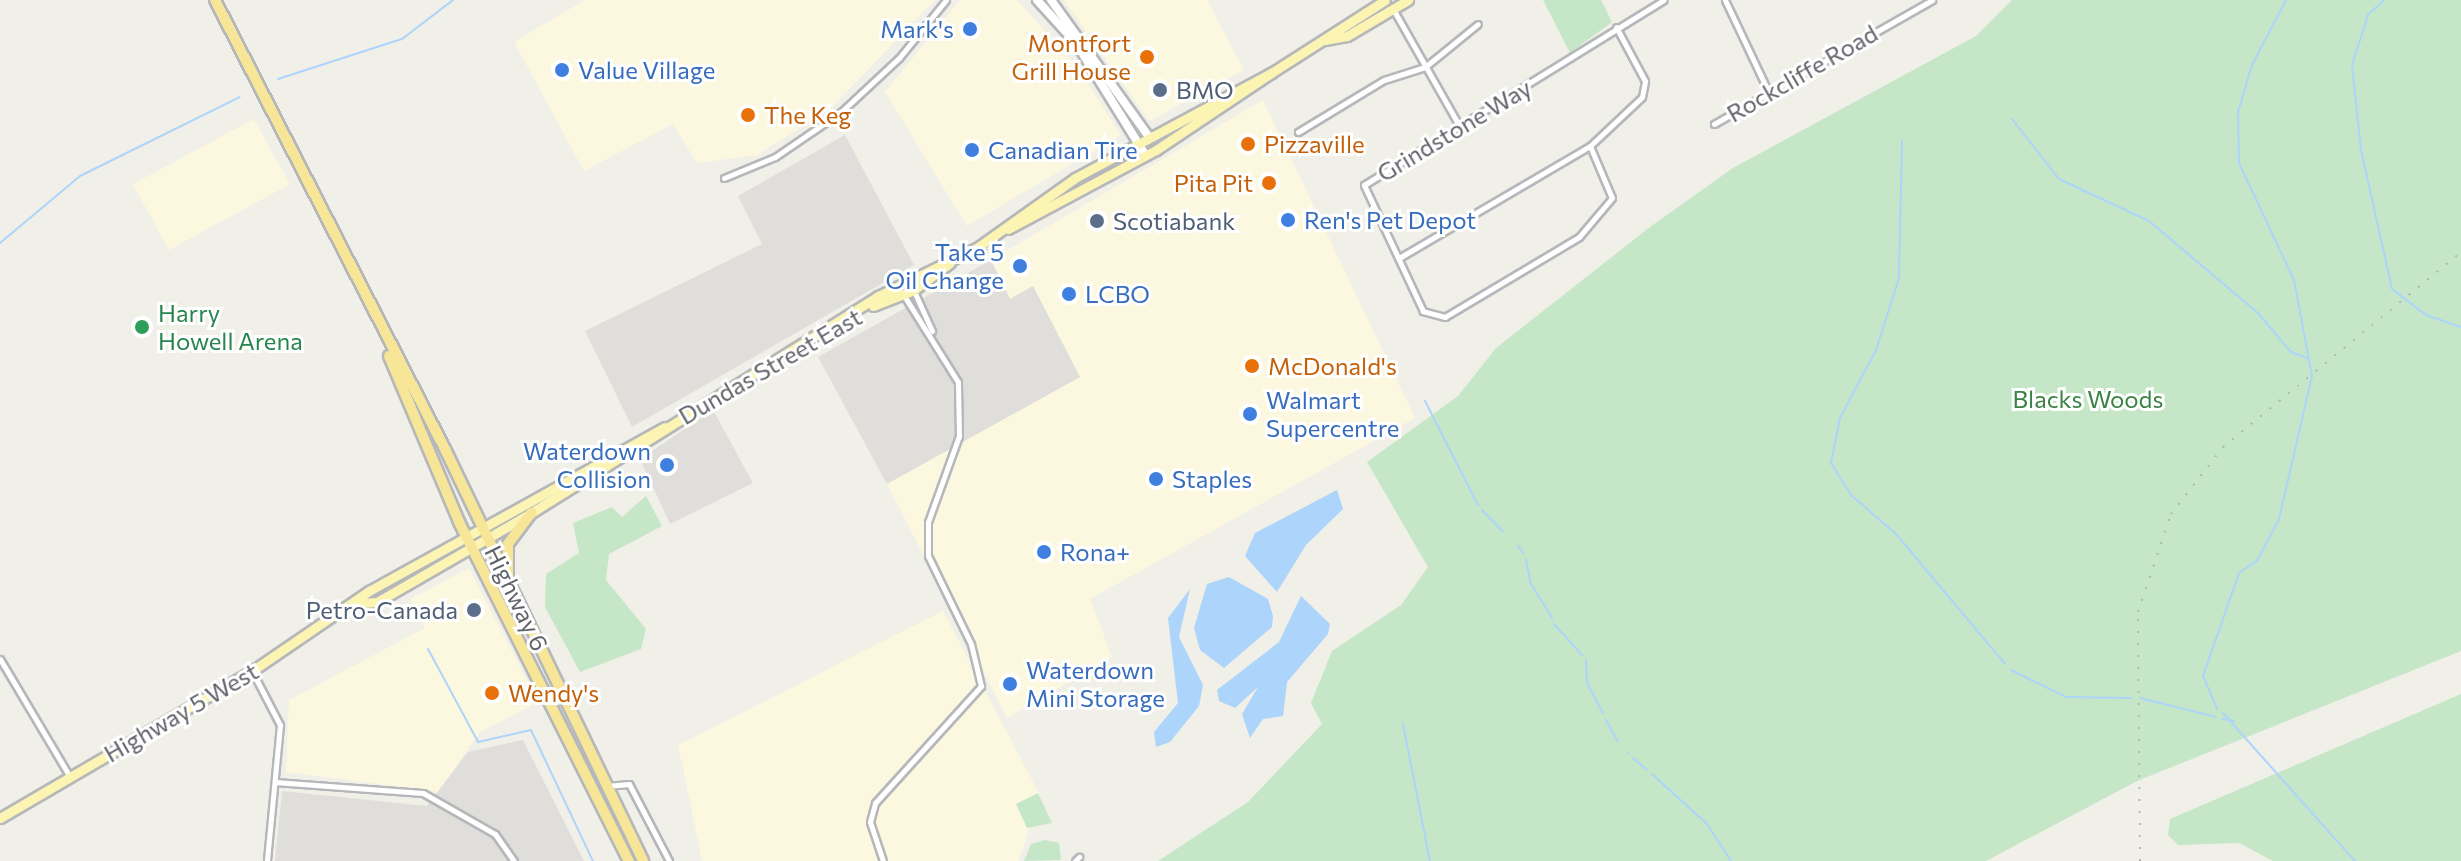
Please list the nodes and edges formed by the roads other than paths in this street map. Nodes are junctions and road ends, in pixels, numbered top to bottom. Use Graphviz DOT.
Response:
graph roads {
  1 [pos="215,0"];
  2 [pos="946,0"];
  3 [pos="1037,0"];
  4 [pos="1051,0"];
  5 [pos="1408,0"];
  6 [pos="1663,0"];
  7 [pos="1725,0"];
  8 [pos="1932,0"];
  9 [pos="1388,3"];
  10 [pos="1478,24"];
  11 [pos="1616,27"];
  12 [pos="1425,67"];
  13 [pos="1271,73"];
  14 [pos="1769,93"];
  15 [pos="1714,124"];
  16 [pos="1459,125"];
  17 [pos="1298,132"];
  18 [pos="1144,139"];
  19 [pos="1590,146"];
  20 [pos="1156,150"];
  21 [pos="1146,156"];
  22 [pos="724,178"];
  23 [pos="1008,229"];
  24 [pos="1399,258"];
  25 [pos="950,263"];
  26 [pos="909,280"];
  27 [pos="914,290"];
  28 [pos="901,291"];
  29 [pos="932,332"];
  30 [pos="384,339"];
  31 [pos="667,426"];
  32 [pos="531,513"];
  33 [pos="482,525"];
  34 [pos="466,535"];
  35 [pos="488,538"];
  36 [pos="472,547"];
  37 [pos="508,581"];
  38 [pos="360,603"];
  39 [pos="0,659"];
  40 [pos="252,671"];
  41 [pos="599,773"];
  42 [pos="70,777"];
  43 [pos="588,778"];
  44 [pos="275,782"];
  45 [pos="606,787"];
  46 [pos="0,818"];
  47 [pos="267,861"];
  48 [pos="514,861"];
  49 [pos="629,861"];
  50 [pos="643,861"];
  51 [pos="669,861"];
  52 [pos="883,861"];
  1 -- 30 [label="highway, Highway 6"];
  2 -- 22 [label="street"];
  3 -- 18 [label="main road"];
  4 -- 18 [label="main road"];
  5 -- 9 [label="main road, Dundas Street East"];
  6 -- 11 [label="street, Grindstone Way"];
  7 -- 14 [label="street"];
  8 -- 14 [label="street, Rockcliffe Road"];
  9 -- 12 [label="street"];
  9 -- 13 [label="main road, Dundas Street East"];
  10 -- 12 [label="street"];
  11 -- 16 [label="street, Grindstone Way"];
  11 -- 19 [label="street"];
  12 -- 16 [label="street"];
  12 -- 17 [label="street"];
  13 -- 18 [label="main road, Dundas Street East"];
  13 -- 20 [label="main road, Dundas Street East"];
  14 -- 15 [label="street, Rockcliffe Road"];
  16 -- 24 [label="street, Grindstone Way"];
  18 -- 20 [label="street"];
  18 -- 21 [label="main road"];
  18 -- 23 [label="main road, Dundas Street East"];
  19 -- 24 [label="street"];
  19 -- 24 [label="street, Grindstone Way"];
  20 -- 21 [label="main road, Dundas Street East"];
  21 -- 23 [label="main road, Dundas Street East"];
  23 -- 25 [label="main road, Dundas Street East"];
  25 -- 26 [label="main road, Dundas Street East"];
  25 -- 27 [label="main road, Dundas Street East"];
  26 -- 27 [label="street"];
  26 -- 28 [label="main road, Dundas Street East"];
  27 -- 28 [label="main road, Dundas Street East"];
  27 -- 29 [label="street"];
  28 -- 29 [label="street"];
  28 -- 31 [label="main road, Dundas Street East"];
  29 -- 52 [label="street"];
  30 -- 33 [label="highway, Highway 6"];
  30 -- 34 [label="highway, Highway 6"];
  31 -- 32 [label="main road, Dundas Street East"];
  31 -- 33 [label="main road, Dundas Street East"];
  32 -- 35 [label="main road, Dundas Street East"];
  32 -- 37 [label="highway"];
  33 -- 34 [label="main road, Dundas Street East"];
  33 -- 35 [label="highway, Highway 6"];
  34 -- 36 [label="highway, Highway 6"];
  34 -- 38 [label="main road, Highway 5 West"];
  35 -- 36 [label="main road, Dundas Street East"];
  35 -- 37 [label="highway, Highway 6"];
  36 -- 38 [label="main road, Highway 5 West"];
  36 -- 43 [label="highway, Highway 6"];
  37 -- 41 [label="highway, Highway 6"];
  38 -- 40 [label="main road, Highway 5 West"];
  39 -- 42 [label="street"];
  40 -- 42 [label="main road, Highway 5 West"];
  40 -- 44 [label="street"];
  41 -- 43 [label="street"];
  41 -- 45 [label="highway, Highway 6"];
  42 -- 46 [label="main road, Highway 5 West"];
  43 -- 49 [label="highway, Highway 6"];
  44 -- 47 [label="street"];
  44 -- 48 [label="street"];
  45 -- 50 [label="highway, Highway 6"];
  45 -- 51 [label="street"];
}
